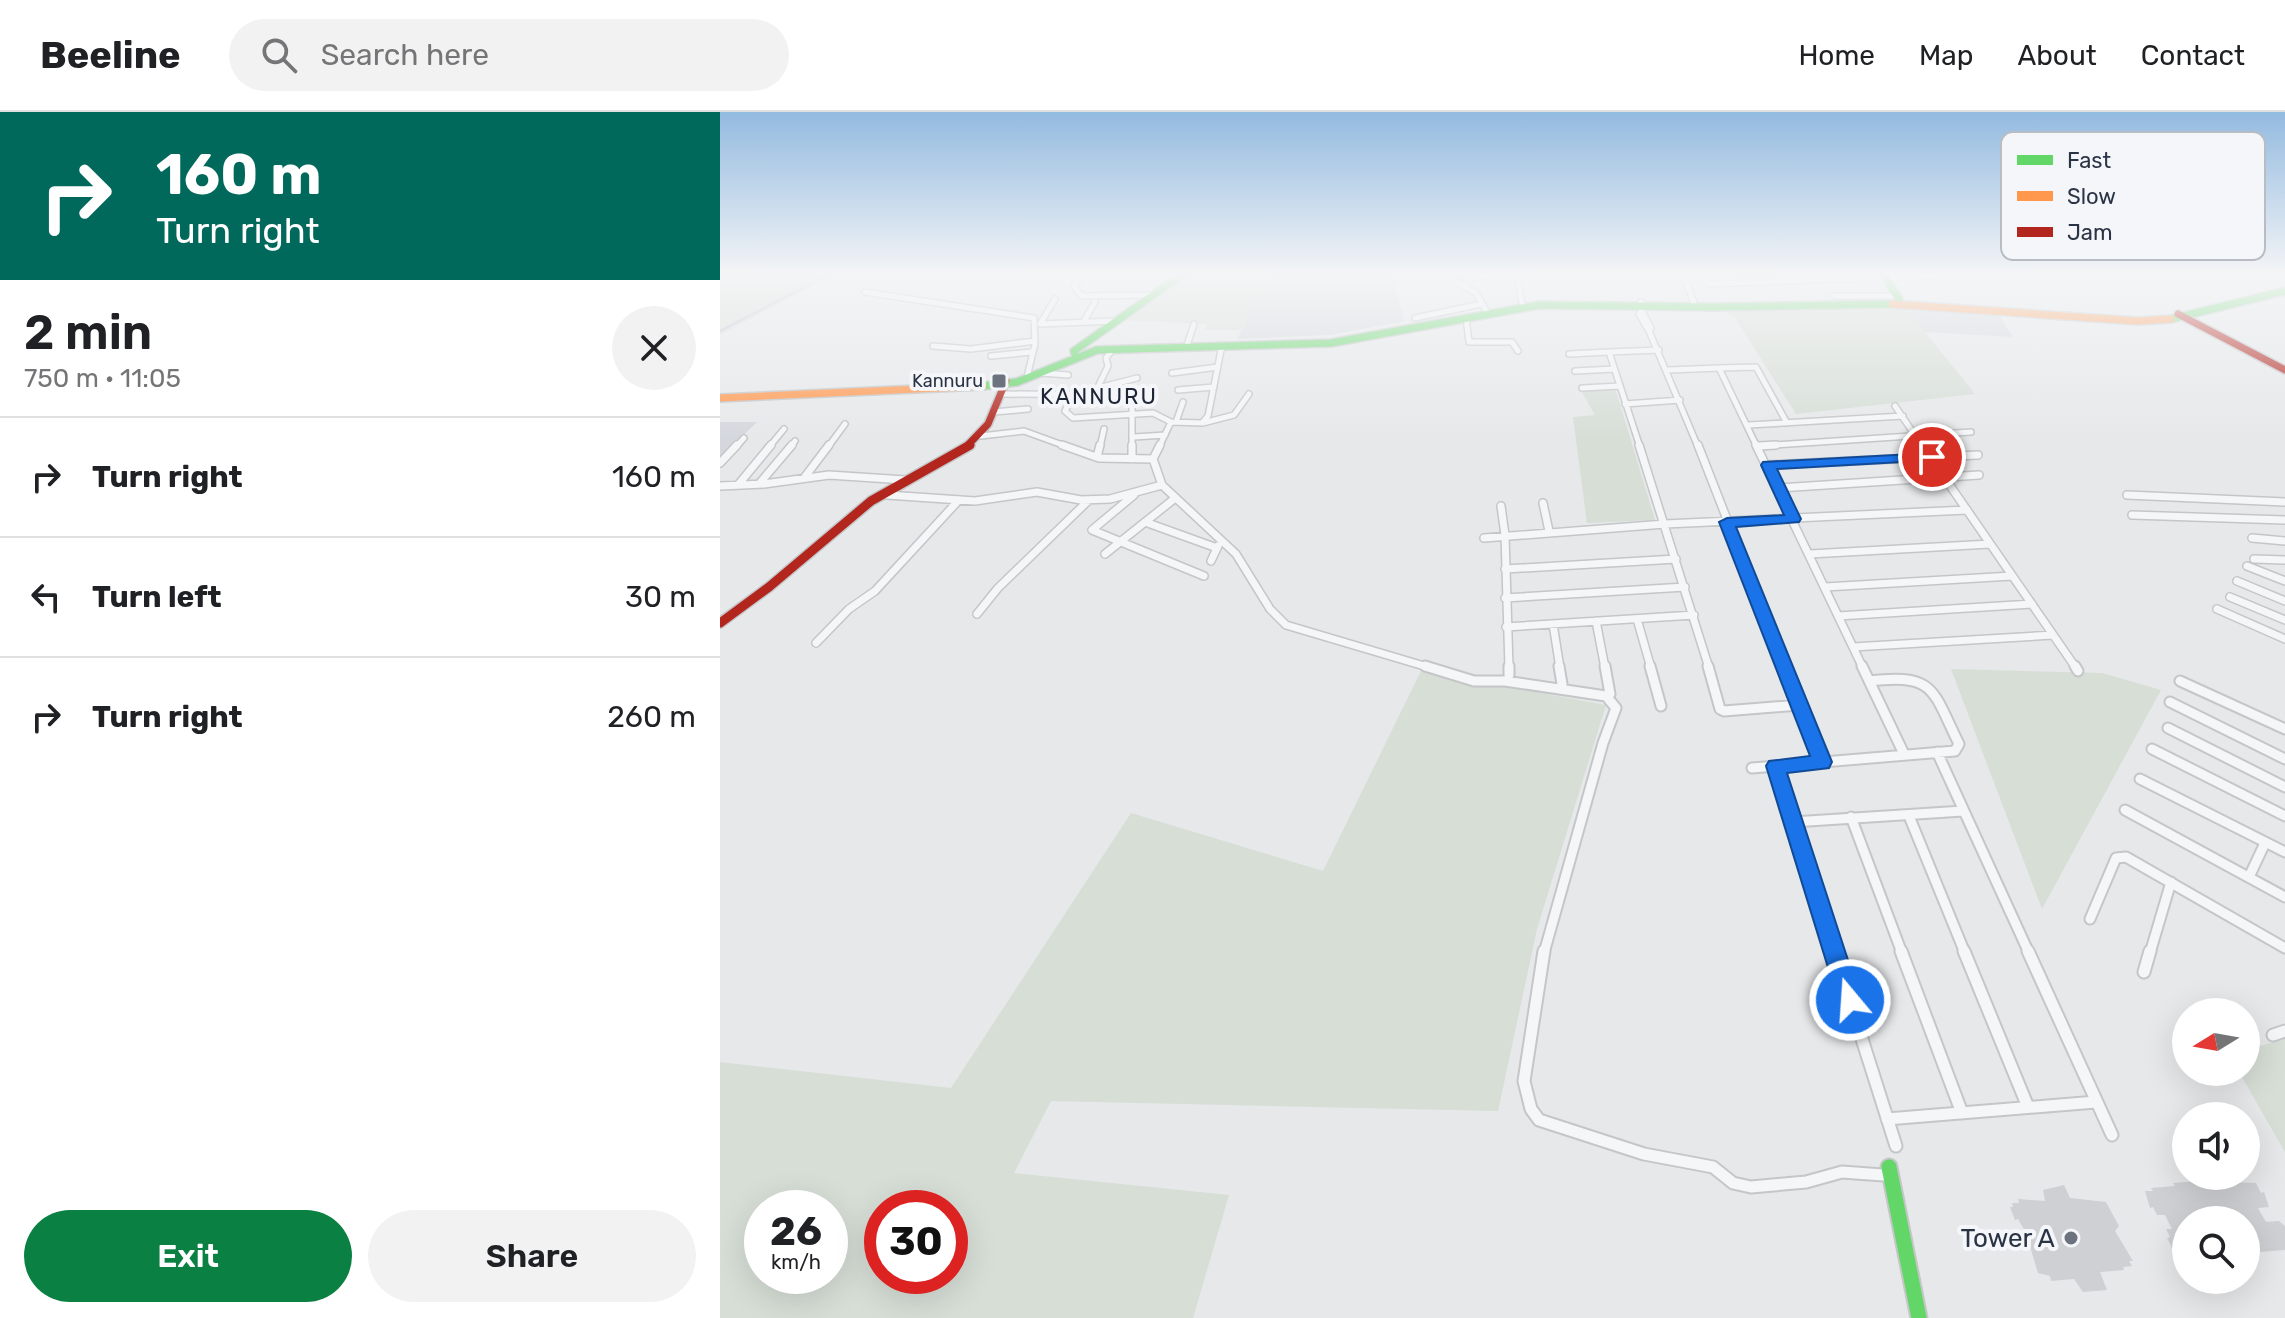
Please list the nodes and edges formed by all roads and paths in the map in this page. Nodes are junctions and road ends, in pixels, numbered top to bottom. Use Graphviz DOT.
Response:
graph roads {
  1 [pos="1035,330"];
  2 [pos="1104,330"];
  3 [pos="1192,330"];
  4 [pos="1375,330"];
  5 [pos="1397,330"];
  6 [pos="1468,330"];
  7 [pos="1649,330"];
  8 [pos="2209,330"];
  9 [pos="1035,341"];
  10 [pos="1187,345"];
  11 [pos="933,346"];
  12 [pos="1222,346"];
  13 [pos="1169,347"];
  14 [pos="1113,349"];
  15 [pos="1659,350"];
  16 [pos="1518,351"];
  17 [pos="1032,352"];
  18 [pos="1609,352"];
  19 [pos="1075,353"];
  20 [pos="1569,354"];
  21 [pos="991,356"];
  22 [pos="1218,367"];
  23 [pos="1719,368"];
  24 [pos="1614,369"];
  25 [pos="1668,370"];
  26 [pos="2285,370"];
  27 [pos="1575,371"];
  28 [pos="1041,373"];
  29 [pos="1172,373"];
  30 [pos="1068,375"];
  31 [pos="1027,377"];
  32 [pos="1137,378"];
  33 [pos="1620,386"];
  34 [pos="1004,387"];
  35 [pos="1214,387"];
  36 [pos="1582,388"];
  37 [pos="1178,390"];
  38 [pos="1096,391"];
  39 [pos="1030,392"];
  40 [pos="1075,392"];
  41 [pos="1249,394"];
  42 [pos="721,397"];
  43 [pos="1680,400"];
  44 [pos="1183,402"];
  45 [pos="1625,404"];
  46 [pos="1895,406"];
  47 [pos="1028,409"];
  48 [pos="1016,410"];
  49 [pos="994,412"];
  50 [pos="1134,414"];
  51 [pos="1903,416"];
  52 [pos="1174,422"];
  53 [pos="1202,423"];
  54 [pos="1787,423"];
  55 [pos="845,424"];
  56 [pos="1749,425"];
  57 [pos="784,429"];
  58 [pos="1104,429"];
  59 [pos="1971,432"];
  60 [pos="1165,435"];
  61 [pos="981,436"];
  62 [pos="1917,436"];
  63 [pos="1134,437"];
  64 [pos="744,438"];
  65 [pos="795,441"];
  66 [pos="1759,446"];
  67 [pos="1978,455"];
  68 [pos="1097,457"];
  69 [pos="1932,457"];
  70 [pos="1132,459"];
  71 [pos="1153,459"];
  72 [pos="720,463"];
  73 [pos="1768,465"];
  74 [pos="1979,475"];
  75 [pos="804,478"];
  76 [pos="1945,478"];
  77 [pos="905,480"];
  78 [pos="759,484"];
  79 [pos="738,485"];
  80 [pos="1162,485"];
  81 [pos="720,486"];
  82 [pos="1779,488"];
  83 [pos="1138,492"];
  84 [pos="887,495"];
  85 [pos="2127,495"];
  86 [pos="1174,499"];
  87 [pos="959,500"];
  88 [pos="1089,500"];
  89 [pos="2285,502"];
  90 [pos="1543,503"];
  91 [pos="1501,506"];
  92 [pos="1967,510"];
  93 [pos="2132,515"];
  94 [pos="1793,519"];
  95 [pos="2285,520"];
  96 [pos="1145,522"];
  97 [pos="1727,522"];
  98 [pos="1665,524"];
  99 [pos="1549,531"];
  100 [pos="1505,535"];
  101 [pos="1484,538"];
  102 [pos="2252,538"];
  103 [pos="2285,541"];
  104 [pos="1120,542"];
  105 [pos="1990,544"];
  106 [pos="1219,545"];
  107 [pos="1105,554"];
  108 [pos="1810,554"];
  109 [pos="1676,559"];
  110 [pos="2254,559"];
  111 [pos="2285,560"];
  112 [pos="1211,561"];
  113 [pos="2247,566"];
  114 [pos="1505,569"];
  115 [pos="1204,576"];
  116 [pos="2012,576"];
  117 [pos="2237,581"];
  118 [pos="2285,581"];
  119 [pos="1685,587"];
  120 [pos="1825,587"];
  121 [pos="2230,597"];
  122 [pos="1505,598"];
  123 [pos="2285,601"];
  124 [pos="2032,604"];
  125 [pos="2217,609"];
  126 [pos="977,614"];
  127 [pos="1694,615"];
  128 [pos="1838,616"];
  129 [pos="1637,619"];
  130 [pos="2285,620"];
  131 [pos="1596,621"];
  132 [pos="720,623"];
  133 [pos="1553,624"];
  134 [pos="1506,627"];
  135 [pos="720,631"];
  136 [pos="2053,635"];
  137 [pos="2285,639"];
  138 [pos="816,643"];
  139 [pos="1853,647"];
  140 [pos="2078,671"];
  141 [pos="1509,675"];
  142 [pos="1869,681"];
  143 [pos="2180,681"];
  144 [pos="1562,684"];
  145 [pos="1610,694"];
  146 [pos="2170,702"];
  147 [pos="1800,705"];
  148 [pos="1661,706"];
  149 [pos="2168,728"];
  150 [pos="2285,729"];
  151 [pos="2152,749"];
  152 [pos="1937,752"];
  153 [pos="1904,754"];
  154 [pos="2285,759"];
  155 [pos="1822,762"];
  156 [pos="1776,766"];
  157 [pos="1752,768"];
  158 [pos="2140,779"];
  159 [pos="2285,787"];
  160 [pos="2125,810"];
  161 [pos="1963,811"];
  162 [pos="1909,816"];
  163 [pos="2285,816"];
  164 [pos="1851,817"];
  165 [pos="1793,822"];
  166 [pos="2265,843"];
  167 [pos="2285,852"];
  168 [pos="2249,877"];
  169 [pos="2171,882"];
  170 [pos="2285,897"];
  171 [pos="2090,919"];
  172 [pos="2285,948"];
  173 [pos="2144,972"];
  174 [pos="2285,1031"];
  175 [pos="2273,1035"];
  176 [pos="2096,1102"];
  177 [pos="2028,1107"];
  178 [pos="1962,1113"];
  179 [pos="1887,1119"];
  180 [pos="2112,1135"];
  181 [pos="1896,1146"];
  182 [pos="1886,1171"];
  183 [pos="1919,1318"];
  1 -- 9 [label="street"];
  2 -- 19 [label="main road"];
  3 -- 10 [label="street"];
  4 -- 12 [label="main road"];
  5 -- 12 [label="main road"];
  6 -- 16 [label="street"];
  7 -- 15 [label="street"];
  8 -- 26 [label="main road"];
  9 -- 11 [label="street"];
  9 -- 17 [label="street"];
  10 -- 12 [label="main road"];
  10 -- 13 [label="main road"];
  12 -- 13 [label="main road"];
  12 -- 22 [label="street"];
  13 -- 14 [label="main road"];
  13 -- 19 [label="main road"];
  14 -- 19 [label="main road"];
  14 -- 38 [label="street"];
  15 -- 18 [label="street"];
  15 -- 25 [label="street"];
  17 -- 21 [label="street"];
  17 -- 31 [label="street"];
  18 -- 20 [label="street"];
  18 -- 24 [label="street"];
  19 -- 28 [label="main road"];
  19 -- 31 [label="main road"];
  22 -- 29 [label="street"];
  22 -- 35 [label="street"];
  23 -- 25 [label="street"];
  23 -- 54 [label="street"];
  23 -- 56 [label="street"];
  24 -- 27 [label="street"];
  24 -- 33 [label="street"];
  25 -- 43 [label="street"];
  28 -- 30 [label="street"];
  28 -- 34 [label="main road"];
  31 -- 34 [label="main road"];
  32 -- 38 [label="street"];
  33 -- 36 [label="street"];
  33 -- 45 [label="street"];
  34 -- 39 [label="street"];
  34 -- 42 [label="main road"];
  34 -- 49 [label="main road"];
  35 -- 37 [label="street"];
  35 -- 53 [label="street"];
  38 -- 40 [label="street"];
  38 -- 50 [label="street"];
  39 -- 40 [label="street"];
  39 -- 48 [label="street"];
  40 -- 50 [label="street"];
  41 -- 53 [label="street"];
  43 -- 45 [label="street"];
  43 -- 97 [label="street"];
  44 -- 52 [label="street"];
  45 -- 98 [label="street"];
  46 -- 51 [label="street"];
  47 -- 48 [label="street"];
  48 -- 49 [label="street"];
  49 -- 61 [label="main road"];
  50 -- 52 [label="street"];
  50 -- 63 [label="street"];
  51 -- 54 [label="street"];
  51 -- 62 [label="street"];
  52 -- 53 [label="street"];
  52 -- 60 [label="street"];
  54 -- 56 [label="street"];
  55 -- 75 [label="street"];
  56 -- 66 [label="street"];
  57 -- 79 [label="street"];
  58 -- 68 [label="street"];
  59 -- 62 [label="street"];
  60 -- 63 [label="street"];
  60 -- 71 [label="street"];
  61 -- 68 [label="street"];
  61 -- 77 [label="main road"];
  62 -- 66 [label="street"];
  62 -- 69 [label="street"];
  63 -- 70 [label="street"];
  64 -- 72 [label="street"];
  65 -- 78 [label="street"];
  66 -- 73 [label="street"];
  67 -- 69 [label="street"];
  68 -- 70 [label="street"];
  69 -- 73 [label="street"];
  69 -- 76 [label="street"];
  70 -- 71 [label="street"];
  71 -- 80 [label="street"];
  73 -- 82 [label="street"];
  74 -- 76 [label="street"];
  75 -- 77 [label="street"];
  75 -- 78 [label="street"];
  76 -- 82 [label="street"];
  76 -- 92 [label="street"];
  77 -- 84 [label="main road"];
  77 -- 132 [label="main road"];
  78 -- 79 [label="street"];
  79 -- 81 [label="street"];
  80 -- 83 [label="street"];
  80 -- 86 [label="street"];
  82 -- 94 [label="street"];
  83 -- 88 [label="street"];
  83 -- 104 [label="street"];
  84 -- 87 [label="street"];
  84 -- 135 [label="main road"];
  85 -- 89 [label="street"];
  86 -- 96 [label="street"];
  86 -- 106 [label="street"];
  87 -- 88 [label="street"];
  87 -- 138 [label="street"];
  88 -- 126 [label="street"];
  90 -- 99 [label="street"];
  91 -- 100 [label="street"];
  92 -- 94 [label="street"];
  92 -- 105 [label="street"];
  93 -- 95 [label="street"];
  94 -- 97 [label="street"];
  94 -- 108 [label="street"];
  96 -- 104 [label="street"];
  96 -- 106 [label="street"];
  97 -- 98 [label="street"];
  97 -- 147 [label="street"];
  98 -- 99 [label="street"];
  98 -- 109 [label="street"];
  99 -- 100 [label="street"];
  100 -- 101 [label="street"];
  100 -- 114 [label="street"];
  102 -- 103 [label="street"];
  104 -- 107 [label="street"];
  104 -- 115 [label="street"];
  105 -- 108 [label="street"];
  105 -- 116 [label="street"];
  106 -- 112 [label="street"];
  106 -- 182 [label="street"];
  108 -- 120 [label="street"];
  109 -- 114 [label="street"];
  109 -- 119 [label="street"];
  110 -- 111 [label="street"];
  113 -- 118 [label="street"];
  114 -- 122 [label="street"];
  116 -- 120 [label="street"];
  116 -- 124 [label="street"];
  117 -- 123 [label="street"];
  119 -- 122 [label="street"];
  119 -- 127 [label="street"];
  120 -- 128 [label="street"];
  121 -- 130 [label="street"];
  122 -- 134 [label="street"];
  124 -- 128 [label="street"];
  124 -- 136 [label="street"];
  125 -- 137 [label="street"];
  127 -- 129 [label="street"];
  127 -- 147 [label="street"];
  128 -- 139 [label="street"];
  129 -- 131 [label="street"];
  129 -- 148 [label="street"];
  131 -- 133 [label="street"];
  131 -- 145 [label="street"];
  133 -- 134 [label="street"];
  133 -- 144 [label="street"];
  134 -- 141 [label="street"];
  136 -- 139 [label="street"];
  136 -- 140 [label="street"];
  139 -- 142 [label="street"];
  142 -- 152 [label="street"];
  142 -- 153 [label="street"];
  143 -- 150 [label="street"];
  146 -- 154 [label="street"];
  147 -- 155 [label="street"];
  149 -- 159 [label="street"];
  151 -- 163 [label="street"];
  152 -- 153 [label="street"];
  152 -- 161 [label="street"];
  153 -- 155 [label="street"];
  155 -- 156 [label="street"];
  156 -- 157 [label="street"];
  156 -- 165 [label="street"];
  158 -- 166 [label="street"];
  160 -- 168 [label="street"];
  161 -- 162 [label="street"];
  161 -- 176 [label="street"];
  162 -- 164 [label="street"];
  162 -- 177 [label="street"];
  164 -- 165 [label="street"];
  164 -- 178 [label="street"];
  165 -- 179 [label="street"];
  166 -- 167 [label="street"];
  166 -- 168 [label="street"];
  168 -- 170 [label="street"];
  169 -- 171 [label="street"];
  169 -- 172 [label="street"];
  169 -- 173 [label="street"];
  174 -- 175 [label="street"];
  176 -- 177 [label="street"];
  176 -- 180 [label="street"];
  177 -- 178 [label="street"];
  178 -- 179 [label="street"];
  179 -- 181 [label="street"];
  182 -- 183 [label="main road"];
}
